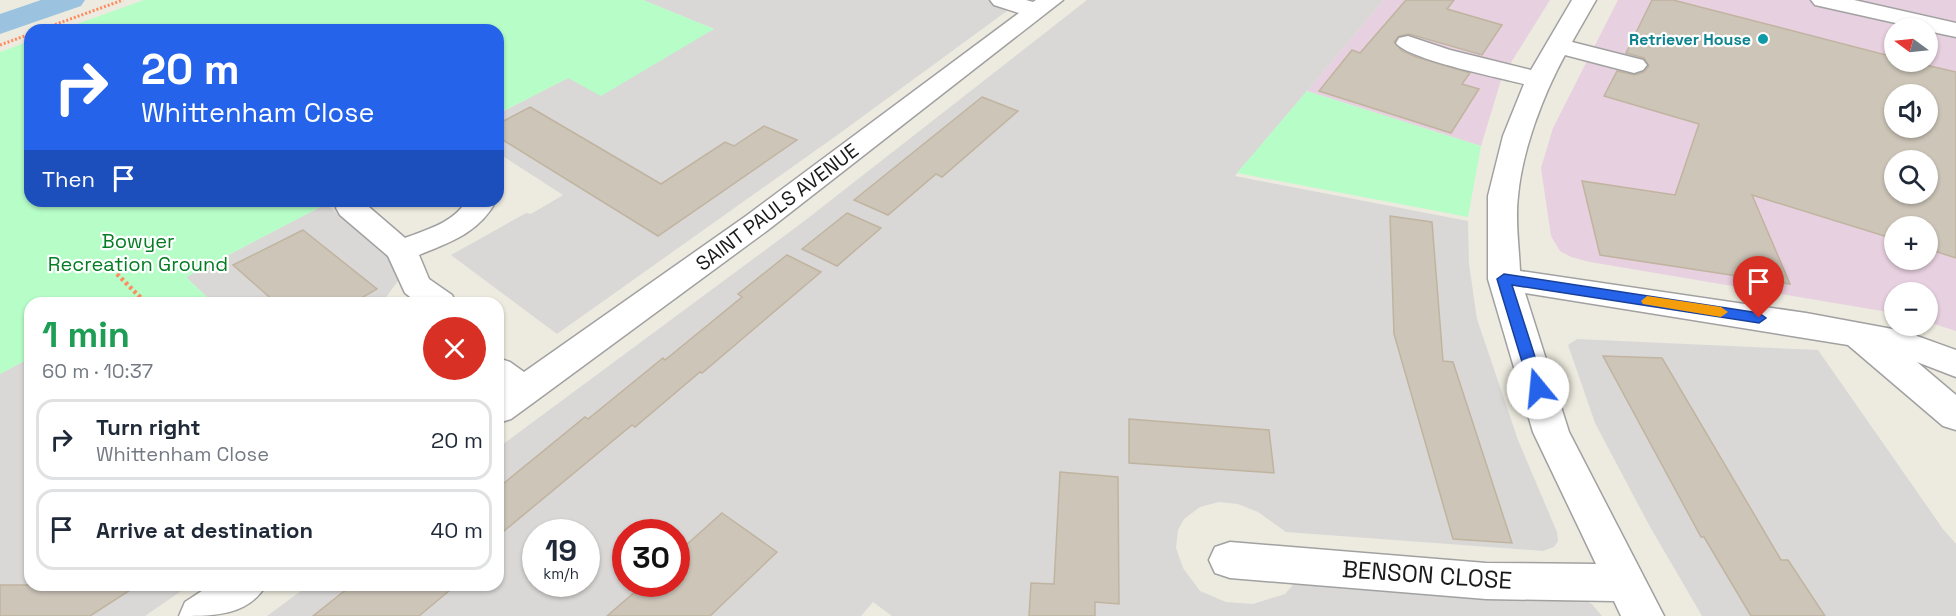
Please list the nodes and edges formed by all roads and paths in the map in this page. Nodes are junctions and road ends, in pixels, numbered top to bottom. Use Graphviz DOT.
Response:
graph roads {
  1 [pos="123,0"];
  2 [pos="1002,0"];
  3 [pos="1583,0"];
  4 [pos="1823,0"];
  5 [pos="1044,6"];
  6 [pos="57,24"];
  7 [pos="1956,30"];
  8 [pos="24,36"];
  9 [pos="1408,43"];
  10 [pos="0,45"];
  11 [pos="1557,46"];
  12 [pos="1634,65"];
  13 [pos="1538,80"];
  14 [pos="479,207"];
  15 [pos="351,208"];
  16 [pos="401,251"];
  17 [pos="117,274"];
  18 [pos="1504,279"];
  19 [pos="140,297"];
  20 [pos="432,297"];
  21 [pos="1856,334"];
  22 [pos="1956,364"];
  23 [pos="507,390"];
  24 [pos="1956,416"];
  25 [pos="1230,560"];
  26 [pos="236,591"];
  27 [pos="1634,600"];
  28 [pos="200,616"];
  1 -- 6 [label="path"];
  2 -- 5 [label="street"];
  3 -- 11 [label="street"];
  4 -- 7 [label="street"];
  5 -- 23 [label="street, SAINT PAULS AVENUE"];
  8 -- 10 [label="path"];
  9 -- 13 [label="street"];
  11 -- 12 [label="street"];
  11 -- 13 [label="street"];
  13 -- 18 [label="street"];
  14 -- 16 [label="street"];
  15 -- 16 [label="street"];
  16 -- 20 [label="street"];
  17 -- 19 [label="path"];
  18 -- 21 [label="street"];
  18 -- 27 [label="street"];
  21 -- 22 [label="street"];
  21 -- 24 [label="street"];
  25 -- 27 [label="street, BENSON CLOSE"];
  26 -- 28 [label="street"];
}
